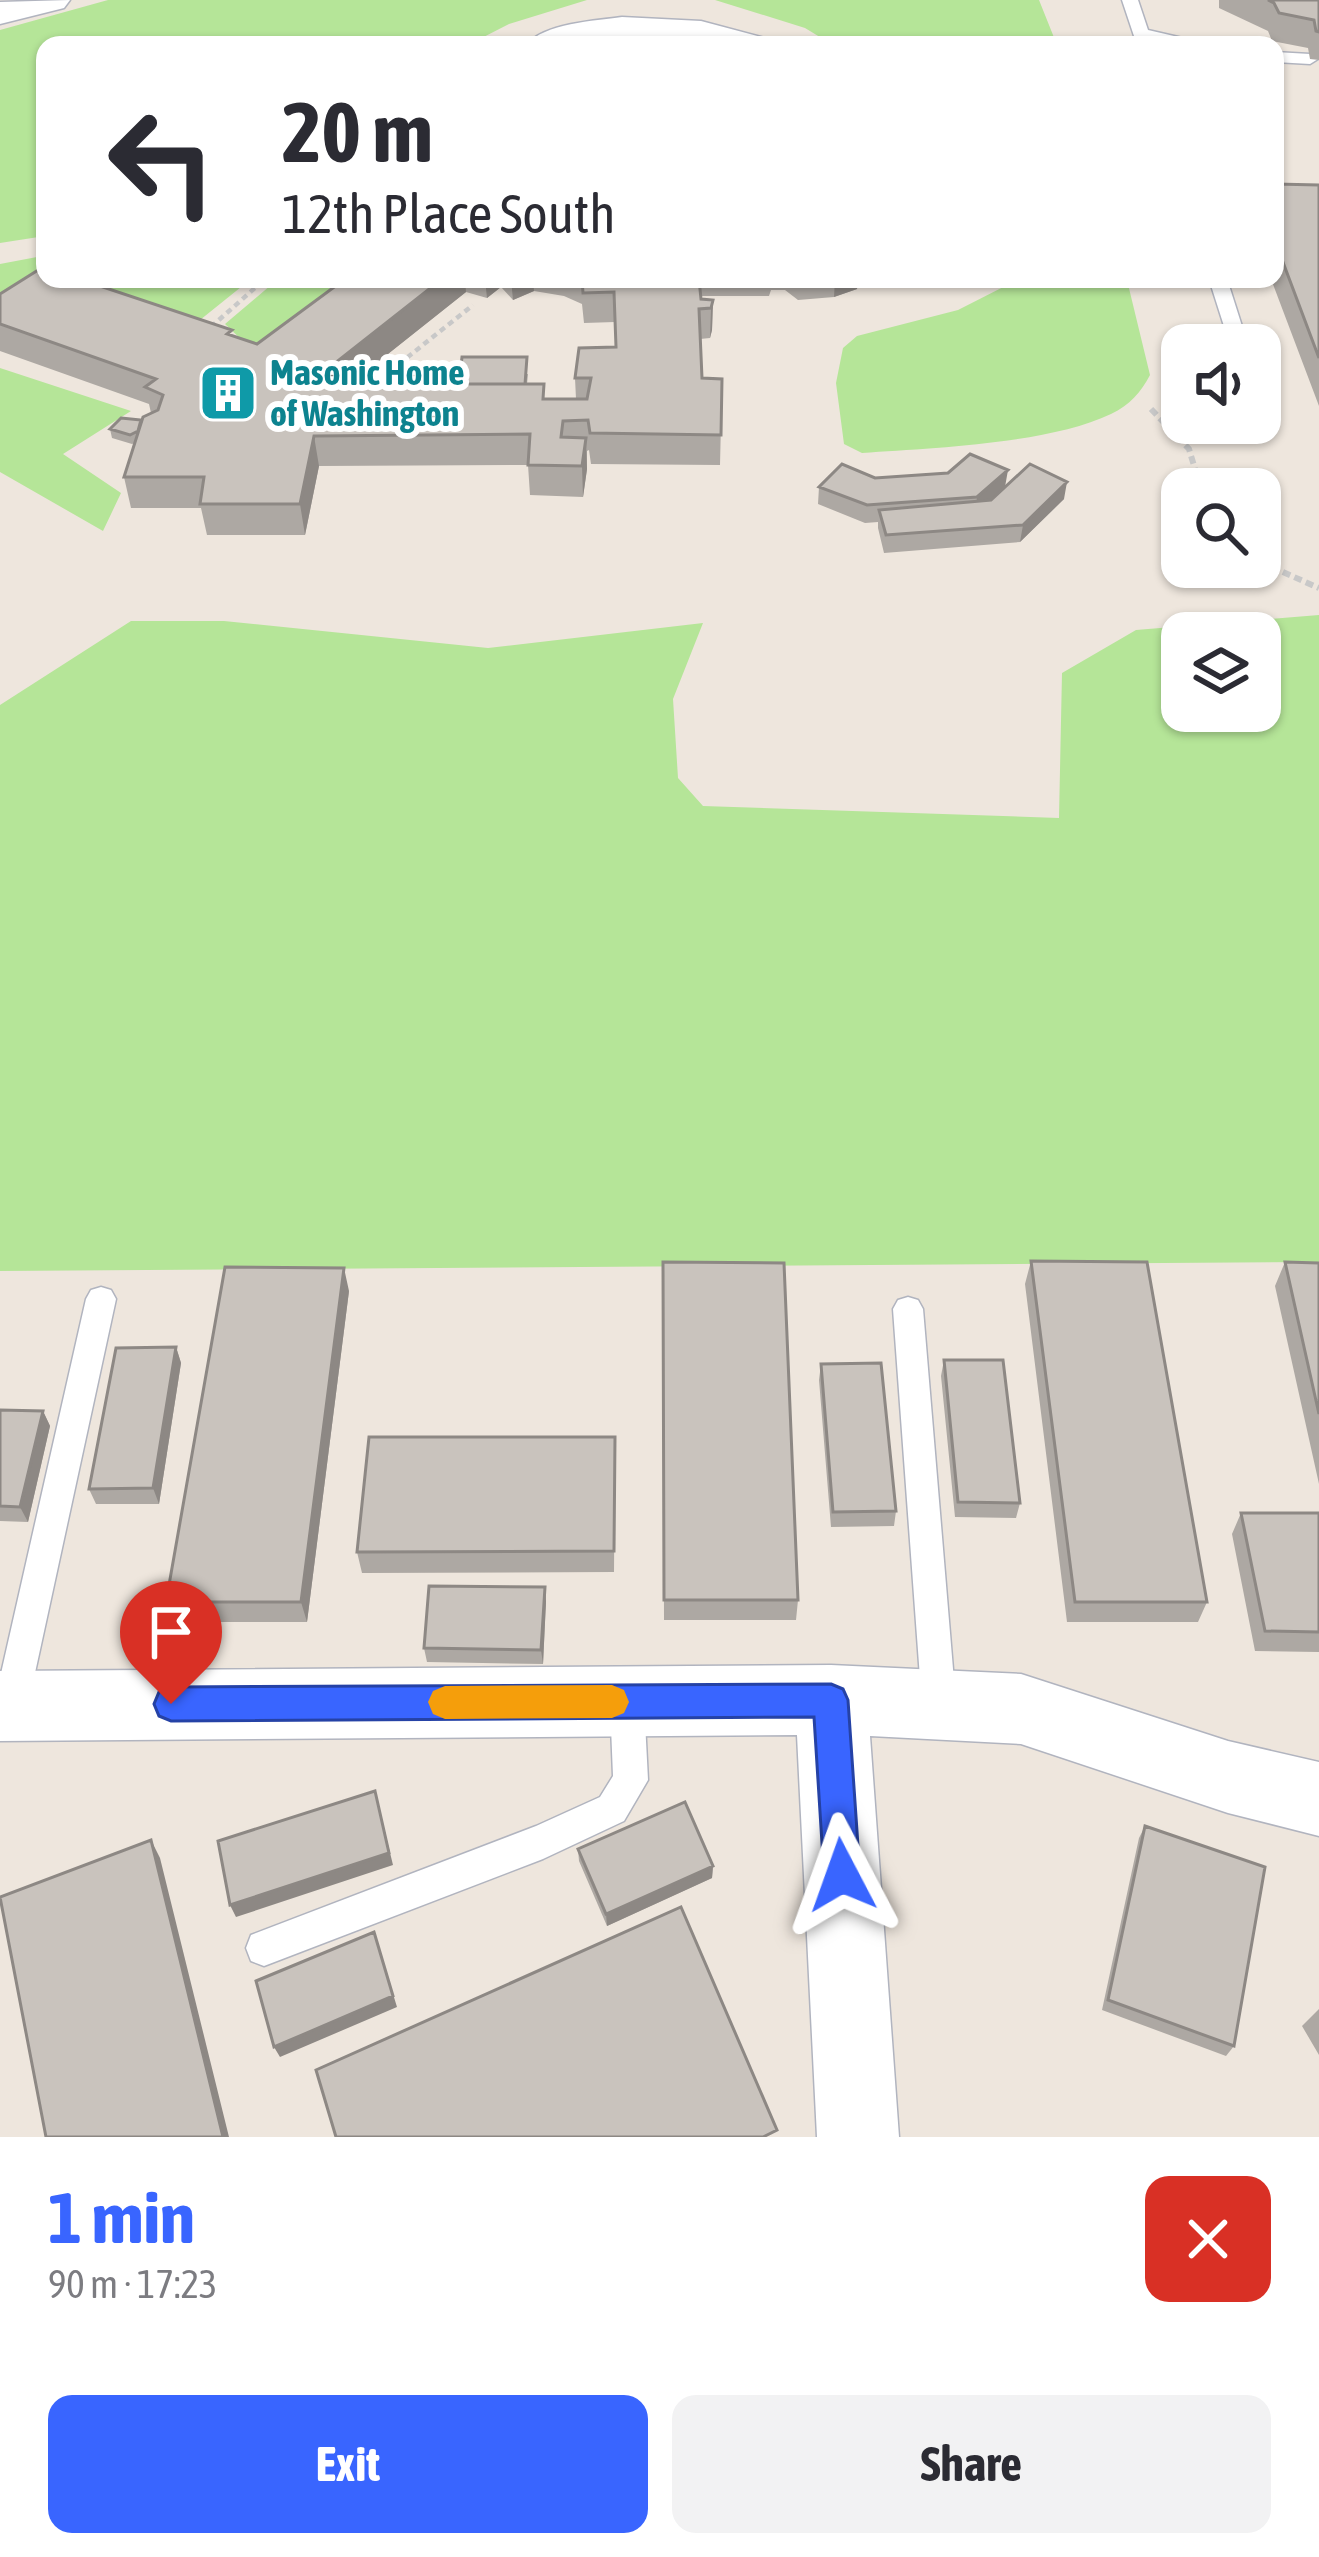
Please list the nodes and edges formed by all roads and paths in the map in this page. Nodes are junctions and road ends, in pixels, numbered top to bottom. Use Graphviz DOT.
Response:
graph roads {
  1 [pos="51,0"];
  2 [pos="1130,0"];
  3 [pos="649,12"];
  4 [pos="0,13"];
  5 [pos="576,36"];
  6 [pos="723,36"];
  7 [pos="1142,36"];
  8 [pos="1284,58"];
  9 [pos="1310,59"];
  10 [pos="254,288"];
  11 [pos="1221,288"];
  12 [pos="473,304"];
  13 [pos="1232,324"];
  14 [pos="226,340"];
  15 [pos="396,389"];
  16 [pos="379,394"];
  17 [pos="411,400"];
  18 [pos="1150,409"];
  19 [pos="1195,468"];
  20 [pos="1281,574"];
  21 [pos="1319,588"];
  22 [pos="101,1299"];
  23 [pos="908,1309"];
  24 [pos="831,1700"];
  25 [pos="627,1702"];
  26 [pos="5,1706"];
  27 [pos="939,1706"];
  28 [pos="1319,1799"];
  29 [pos="264,1948"];
  30 [pos="858,2137"];
  1 -- 4 [label="main road"];
  2 -- 7 [label="lane"];
  3 -- 5 [label="street"];
  3 -- 6 [label="street"];
  8 -- 9 [label="lane"];
  10 -- 14 [label="path"];
  11 -- 13 [label="lane"];
  12 -- 15 [label="path"];
  15 -- 16 [label="path"];
  15 -- 17 [label="path"];
  18 -- 19 [label="path"];
  20 -- 21 [label="path"];
  22 -- 26 [label="lane"];
  23 -- 27 [label="lane"];
  24 -- 25 [label="street"];
  24 -- 27 [label="street"];
  24 -- 30 [label="street"];
  25 -- 26 [label="street"];
  25 -- 29 [label="lane"];
  27 -- 28 [label="street"];
}
